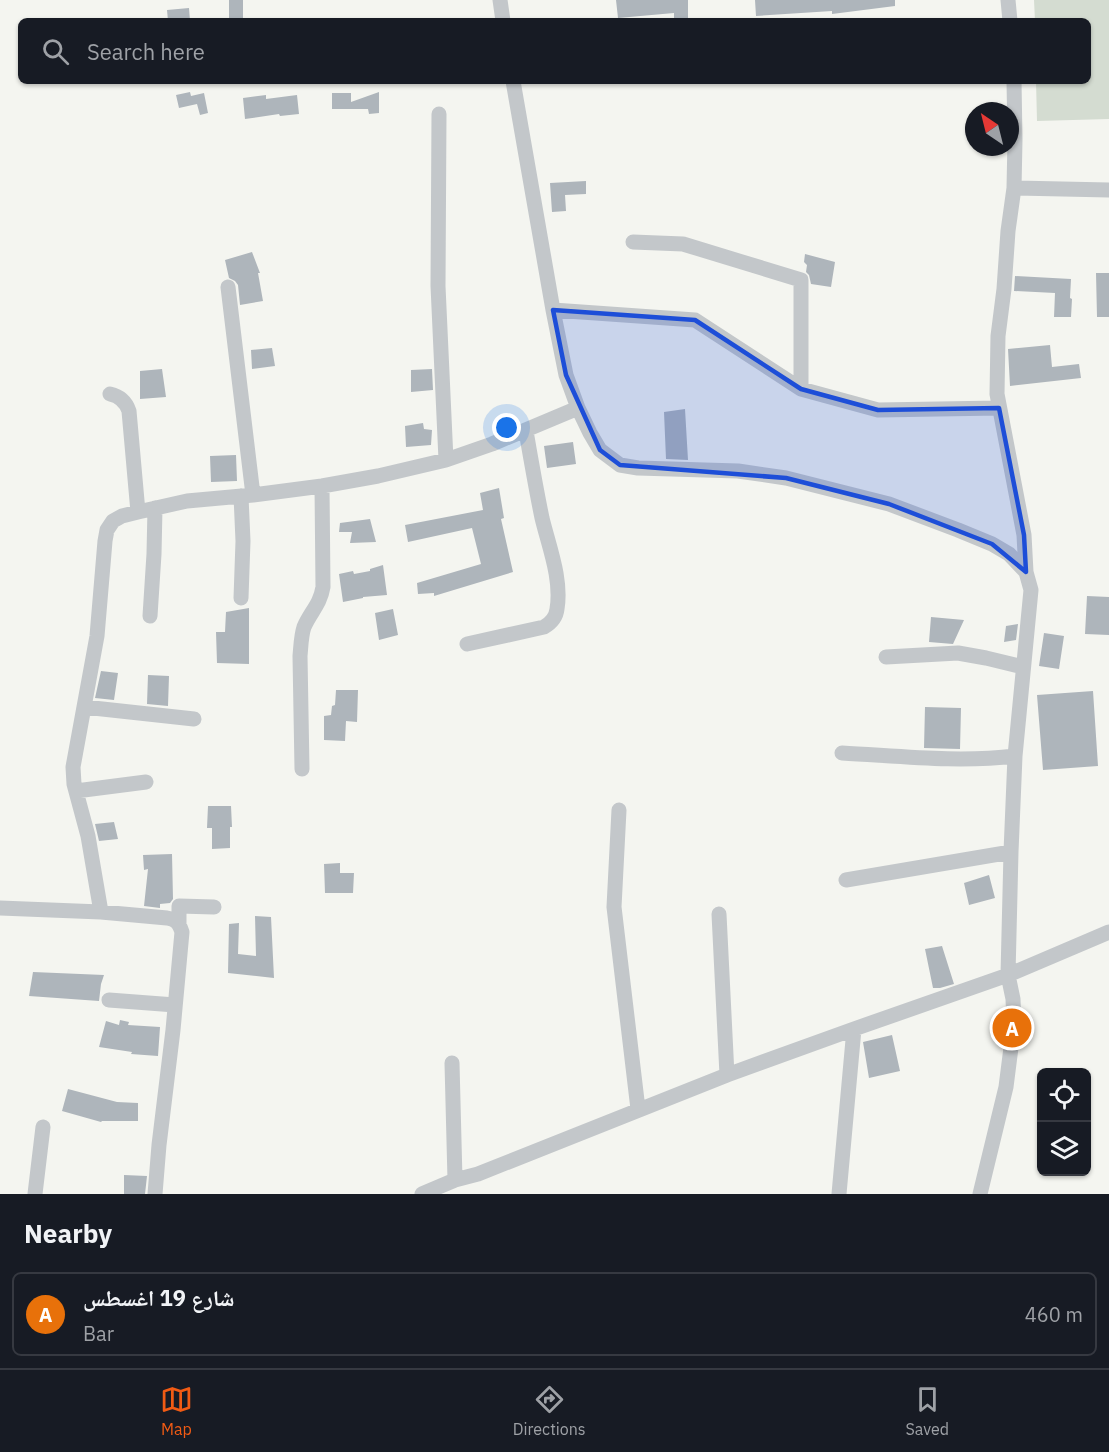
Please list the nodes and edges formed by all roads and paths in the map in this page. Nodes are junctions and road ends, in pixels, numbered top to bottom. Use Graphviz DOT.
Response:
graph roads {
  1 [pos="500,0"];
  2 [pos="1008,0"];
  3 [pos="503,18"];
  4 [pos="1010,18"];
  5 [pos="514,84"];
  6 [pos="1014,84"];
  7 [pos="439,114"];
  8 [pos="1014,188"];
  9 [pos="1109,190"];
  10 [pos="633,242"];
  11 [pos="228,286"];
  12 [pos="553,310"];
  13 [pos="801,388"];
  14 [pos="110,394"];
  15 [pos="578,408"];
  16 [pos="999,408"];
  17 [pos="526,431"];
  18 [pos="446,460"];
  19 [pos="322,486"];
  20 [pos="247,495"];
  21 [pos="154,508"];
  22 [pos="138,512"];
  23 [pos="1026,572"];
  24 [pos="242,598"];
  25 [pos="150,616"];
  26 [pos="467,644"];
  27 [pos="886,657"];
  28 [pos="1023,667"];
  29 [pos="84,707"];
  30 [pos="194,719"];
  31 [pos="842,753"];
  32 [pos="1015,756"];
  33 [pos="302,769"];
  34 [pos="146,782"];
  35 [pos="76,791"];
  36 [pos="619,810"];
  37 [pos="1011,852"];
  38 [pos="846,880"];
  39 [pos="214,907"];
  40 [pos="0,908"];
  41 [pos="101,912"];
  42 [pos="719,914"];
  43 [pos="179,924"];
  44 [pos="1109,932"];
  45 [pos="1008,975"];
  46 [pos="109,1000"];
  47 [pos="175,1005"];
  48 [pos="854,1029"];
  49 [pos="452,1063"];
  50 [pos="727,1075"];
  51 [pos="638,1109"];
  52 [pos="43,1127"];
  53 [pos="455,1180"];
  54 [pos="35,1194"];
  55 [pos="155,1194"];
  56 [pos="422,1194"];
  57 [pos="840,1194"];
  58 [pos="980,1194"];
  1 -- 3 [label="street"];
  2 -- 4 [label="street"];
  5 -- 12 [label="street"];
  6 -- 8 [label="street"];
  7 -- 18 [label="street"];
  8 -- 9 [label="street"];
  8 -- 16 [label="street"];
  10 -- 13 [label="street"];
  11 -- 20 [label="street"];
  12 -- 13 [label="street"];
  12 -- 15 [label="street"];
  13 -- 16 [label="street"];
  14 -- 22 [label="street"];
  15 -- 17 [label="street"];
  15 -- 23 [label="street"];
  16 -- 23 [label="street"];
  17 -- 18 [label="street"];
  17 -- 26 [label="street"];
  18 -- 19 [label="street"];
  19 -- 20 [label="street"];
  19 -- 33 [label="street"];
  20 -- 21 [label="street"];
  20 -- 24 [label="street"];
  21 -- 22 [label="street"];
  21 -- 25 [label="street"];
  22 -- 29 [label="street"];
  23 -- 28 [label="street"];
  27 -- 28 [label="street"];
  28 -- 32 [label="street"];
  29 -- 30 [label="street"];
  29 -- 35 [label="street"];
  31 -- 32 [label="street"];
  32 -- 37 [label="street"];
  34 -- 35 [label="street"];
  35 -- 41 [label="street"];
  36 -- 51 [label="street"];
  37 -- 38 [label="street"];
  37 -- 45 [label="street"];
  39 -- 43 [label="street"];
  40 -- 41 [label="street"];
  41 -- 43 [label="street"];
  42 -- 50 [label="street"];
  43 -- 47 [label="street"];
  44 -- 45 [label="street"];
  45 -- 48 [label="street"];
  45 -- 58 [label="street"];
  46 -- 47 [label="street"];
  47 -- 55 [label="street"];
  48 -- 50 [label="street"];
  48 -- 57 [label="street"];
  49 -- 53 [label="street"];
  50 -- 51 [label="street"];
  51 -- 53 [label="street"];
  52 -- 54 [label="street"];
  53 -- 56 [label="street"];
}
